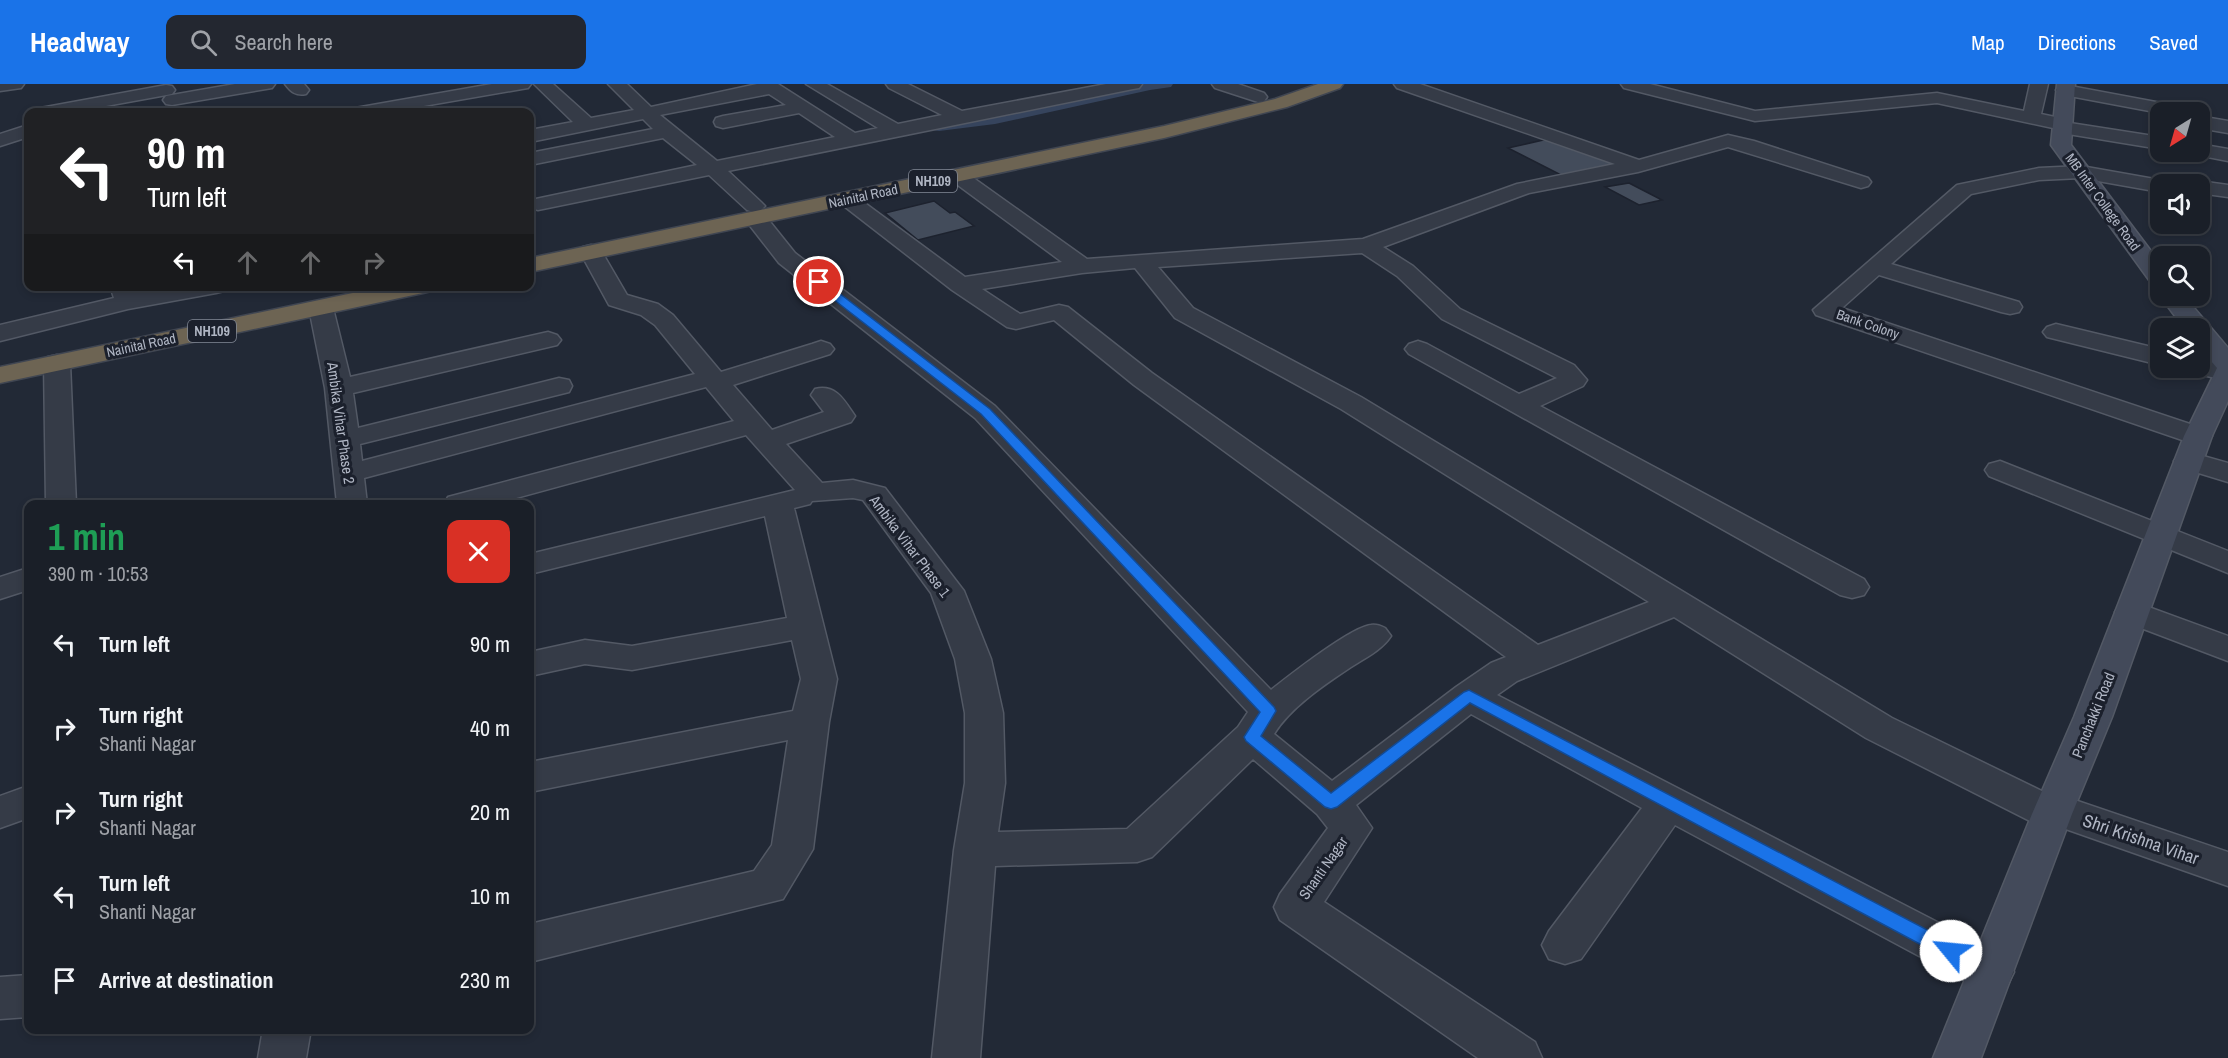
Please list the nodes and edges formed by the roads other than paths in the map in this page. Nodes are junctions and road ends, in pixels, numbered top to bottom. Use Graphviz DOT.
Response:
graph roads {
  1 [pos="15,84"];
  2 [pos="119,84"];
  3 [pos="184,84"];
  4 [pos="266,84"];
  5 [pos="522,84"];
  6 [pos="543,84"];
  7 [pos="617,84"];
  8 [pos="686,84"];
  9 [pos="815,84"];
  10 [pos="895,84"];
  11 [pos="1134,84"];
  12 [pos="1221,84"];
  13 [pos="1297,84"];
  14 [pos="1334,84"];
  15 [pos="1403,84"];
  16 [pos="1630,84"];
  17 [pos="2039,84"];
  18 [pos="0,86"];
  19 [pos="769,86"];
  20 [pos="2066,87"];
  21 [pos="1014,88"];
  22 [pos="2177,90"];
  23 [pos="477,91"];
  24 [pos="167,94"];
  25 [pos="1258,97"];
  26 [pos="709,100"];
  27 [pos="1043,102"];
  28 [pos="2174,102"];
  29 [pos="1279,104"];
  30 [pos="489,105"];
  31 [pos="2150,106"];
  32 [pos="77,107"];
  33 [pos="71,108"];
  34 [pos="413,108"];
  35 [pos="802,108"];
  36 [pos="647,112"];
  37 [pos="24,117"];
  38 [pos="960,117"];
  39 [pos="9,119"];
  40 [pos="2031,119"];
  41 [pos="723,122"];
  42 [pos="586,124"];
  43 [pos="2210,124"];
  44 [pos="2062,125"];
  45 [pos="2228,128"];
  46 [pos="895,130"];
  47 [pos="24,132"];
  48 [pos="667,132"];
  49 [pos="534,135"];
  50 [pos="851,139"];
  51 [pos="0,140"];
  52 [pos="2150,141"];
  53 [pos="2210,152"];
  54 [pos="2228,155"];
  55 [pos="534,158"];
  56 [pos="1638,166"];
  57 [pos="715,170"];
  58 [pos="2081,172"];
  59 [pos="958,176"];
  60 [pos="1861,182"];
  61 [pos="2150,184"];
  62 [pos="2210,189"];
  63 [pos="2228,191"];
  64 [pos="847,199"];
  65 [pos="538,204"];
  66 [pos="755,212"];
  67 [pos="588,246"];
  68 [pos="1366,246"];
  69 [pos="534,252"];
  70 [pos="1141,261"];
  71 [pos="534,264"];
  72 [pos="2150,265"];
  73 [pos="1082,266"];
  74 [pos="1875,267"];
  75 [pos="960,285"];
  76 [pos="159,291"];
  77 [pos="352,291"];
  78 [pos="384,291"];
  79 [pos="125,294"];
  80 [pos="319,302"];
  81 [pos="2180,306"];
  82 [pos="2010,307"];
  83 [pos="2189,318"];
  84 [pos="2056,332"];
  85 [pos="0,333"];
  86 [pos="548,340"];
  87 [pos="1418,349"];
  88 [pos="821,350"];
  89 [pos="2210,351"];
  90 [pos="2150,355"];
  91 [pos="0,360"];
  92 [pos="57,363"];
  93 [pos="2220,368"];
  94 [pos="0,375"];
  95 [pos="714,380"];
  96 [pos="559,386"];
  97 [pos="339,387"];
  98 [pos="825,395"];
  99 [pos="1518,405"];
  100 [pos="759,433"];
  101 [pos="346,439"];
  102 [pos="2194,449"];
  103 [pos="2000,470"];
  104 [pos="349,473"];
  105 [pos="2228,473"];
  106 [pos="815,493"];
  107 [pos="61,500"];
  108 [pos="352,500"];
  109 [pos="476,500"];
  110 [pos="778,505"];
  111 [pos="2161,535"];
  112 [pos="534,563"];
  113 [pos="2228,563"];
  114 [pos="24,580"];
  115 [pos="1852,587"];
  116 [pos="0,588"];
  117 [pos="1675,604"];
  118 [pos="2132,612"];
  119 [pos="806,626"];
  120 [pos="1373,636"];
  121 [pos="2228,649"];
  122 [pos="1533,659"];
  123 [pos="534,663"];
  124 [pos="1469,696"];
  125 [pos="810,722"];
  126 [pos="1260,724"];
  127 [pos="534,776"];
  128 [pos="24,803"];
  129 [pos="1331,803"];
  130 [pos="1668,803"];
  131 [pos="2053,811"];
  132 [pos="0,812"];
  133 [pos="975,850"];
  134 [pos="2228,869"];
  135 [pos="534,942"];
  136 [pos="1565,945"];
  137 [pos="1991,972"];
  138 [pos="24,996"];
  139 [pos="0,998"];
  140 [pos="285,1034"];
  141 [pos="282,1058"];
  142 [pos="956,1058"];
  143 [pos="1518,1058"];
  144 [pos="1958,1058"];
  1 -- 18 [label="street"];
  2 -- 32 [label="street"];
  3 -- 24 [label="street"];
  4 -- 24 [label="street"];
  5 -- 23 [label="street"];
  6 -- 42 [label="street"];
  7 -- 36 [label="street, Shanti Nagar"];
  8 -- 26 [label="street"];
  9 -- 46 [label="street"];
  10 -- 38 [label="street"];
  11 -- 27 [label="street"];
  12 -- 25 [label="street"];
  13 -- 25 [label="highway, Nainital Road / NH109"];
  14 -- 29 [label="highway, Nainital Road / NH109"];
  15 -- 56 [label="street"];
  16 -- 40 [label="street"];
  17 -- 40 [label="street"];
  19 -- 26 [label="street"];
  19 -- 35 [label="street"];
  20 -- 31 [label="street"];
  20 -- 44 [label="main road, MB Inter College Road"];
  21 -- 27 [label="street"];
  22 -- 28 [label="street"];
  23 -- 30 [label="street"];
  23 -- 34 [label="street"];
  24 -- 32 [label="street"];
  25 -- 29 [label="highway"];
  25 -- 66 [label="highway, Nainital Road / NH109"];
  26 -- 36 [label="street"];
  27 -- 38 [label="street"];
  29 -- 59 [label="highway, Nainital Road / NH109"];
  32 -- 33 [label="street"];
  35 -- 41 [label="street"];
  35 -- 50 [label="street"];
  36 -- 42 [label="street"];
  36 -- 48 [label="street, Shanti Nagar"];
  37 -- 39 [label="street"];
  38 -- 46 [label="street"];
  40 -- 44 [label="street"];
  42 -- 49 [label="street"];
  43 -- 45 [label="street"];
  44 -- 52 [label="street"];
  44 -- 58 [label="main road, MB Inter College Road"];
  46 -- 50 [label="street"];
  47 -- 51 [label="street"];
  48 -- 55 [label="street"];
  48 -- 57 [label="street, Shanti Nagar"];
  50 -- 57 [label="street"];
  53 -- 54 [label="street"];
  56 -- 60 [label="street"];
  56 -- 68 [label="street"];
  57 -- 65 [label="street"];
  57 -- 66 [label="street, Shanti Nagar"];
  58 -- 61 [label="street, Bank Colony"];
  58 -- 72 [label="main road, MB Inter College Road"];
  58 -- 74 [label="street, Bank Colony"];
  59 -- 64 [label="highway, Nainital Road / NH109"];
  59 -- 73 [label="street"];
  62 -- 63 [label="street"];
  64 -- 66 [label="highway, Nainital Road / NH109"];
  64 -- 75 [label="street"];
  66 -- 67 [label="highway, Nainital Road / NH109"];
  66 -- 126 [label="street, Shanti Nagar"];
  67 -- 69 [label="highway, Nainital Road / NH109"];
  67 -- 71 [label="highway, Nainital Road / NH109"];
  67 -- 95 [label="street"];
  68 -- 70 [label="street"];
  68 -- 99 [label="street"];
  70 -- 73 [label="street"];
  70 -- 117 [label="street, Shri Krishna Vihar"];
  73 -- 75 [label="street"];
  74 -- 82 [label="street"];
  74 -- 102 [label="street, Bank Colony"];
  75 -- 122 [label="street"];
  76 -- 79 [label="street"];
  77 -- 80 [label="highway, Nainital Road / NH109"];
  78 -- 80 [label="highway, Nainital Road / NH109"];
  79 -- 85 [label="street"];
  80 -- 91 [label="highway, Nainital Road / NH109"];
  80 -- 92 [label="highway, Nainital Road / NH109"];
  80 -- 97 [label="street, Ambika Vihar Phase 2"];
  81 -- 83 [label="main road"];
  84 -- 90 [label="street"];
  86 -- 97 [label="street"];
  87 -- 99 [label="street"];
  88 -- 95 [label="street"];
  89 -- 93 [label="main road"];
  92 -- 94 [label="highway, Nainital Road / NH109"];
  92 -- 107 [label="street"];
  93 -- 102 [label="main road, Panchakki Road"];
  95 -- 100 [label="street"];
  95 -- 104 [label="street"];
  96 -- 101 [label="street"];
  97 -- 101 [label="street, Ambika Vihar Phase 2"];
  98 -- 100 [label="street"];
  99 -- 115 [label="street"];
  100 -- 106 [label="street"];
  100 -- 109 [label="street"];
  101 -- 104 [label="street, Ambika Vihar Phase 2"];
  102 -- 105 [label="street"];
  102 -- 111 [label="main road, Panchakki Road"];
  103 -- 111 [label="street"];
  104 -- 108 [label="street, Ambika Vihar Phase 2"];
  106 -- 110 [label="street, Ambika Vihar Phase 1"];
  106 -- 133 [label="street, Ambika Vihar Phase 1"];
  110 -- 112 [label="street, Ambika Vihar Phase 1"];
  110 -- 119 [label="street"];
  111 -- 113 [label="street"];
  111 -- 118 [label="main road, Panchakki Road"];
  114 -- 116 [label="street"];
  117 -- 122 [label="street"];
  117 -- 131 [label="street, Shri Krishna Vihar"];
  118 -- 121 [label="street"];
  118 -- 131 [label="main road, Panchakki Road"];
  119 -- 123 [label="street"];
  119 -- 125 [label="street"];
  120 -- 126 [label="street"];
  122 -- 124 [label="street"];
  124 -- 129 [label="street"];
  124 -- 130 [label="street"];
  125 -- 127 [label="street"];
  125 -- 135 [label="street"];
  126 -- 129 [label="street, Shanti Nagar"];
  126 -- 133 [label="street"];
  128 -- 132 [label="street"];
  129 -- 143 [label="street, Shanti Nagar"];
  130 -- 136 [label="street"];
  130 -- 137 [label="street"];
  131 -- 134 [label="street, Shri Krishna Vihar"];
  131 -- 137 [label="main road, Panchakki Road"];
  133 -- 142 [label="street, Ambika Vihar Phase 1"];
  137 -- 144 [label="main road, Panchakki Road"];
  138 -- 139 [label="street"];
  140 -- 141 [label="street"];
}
